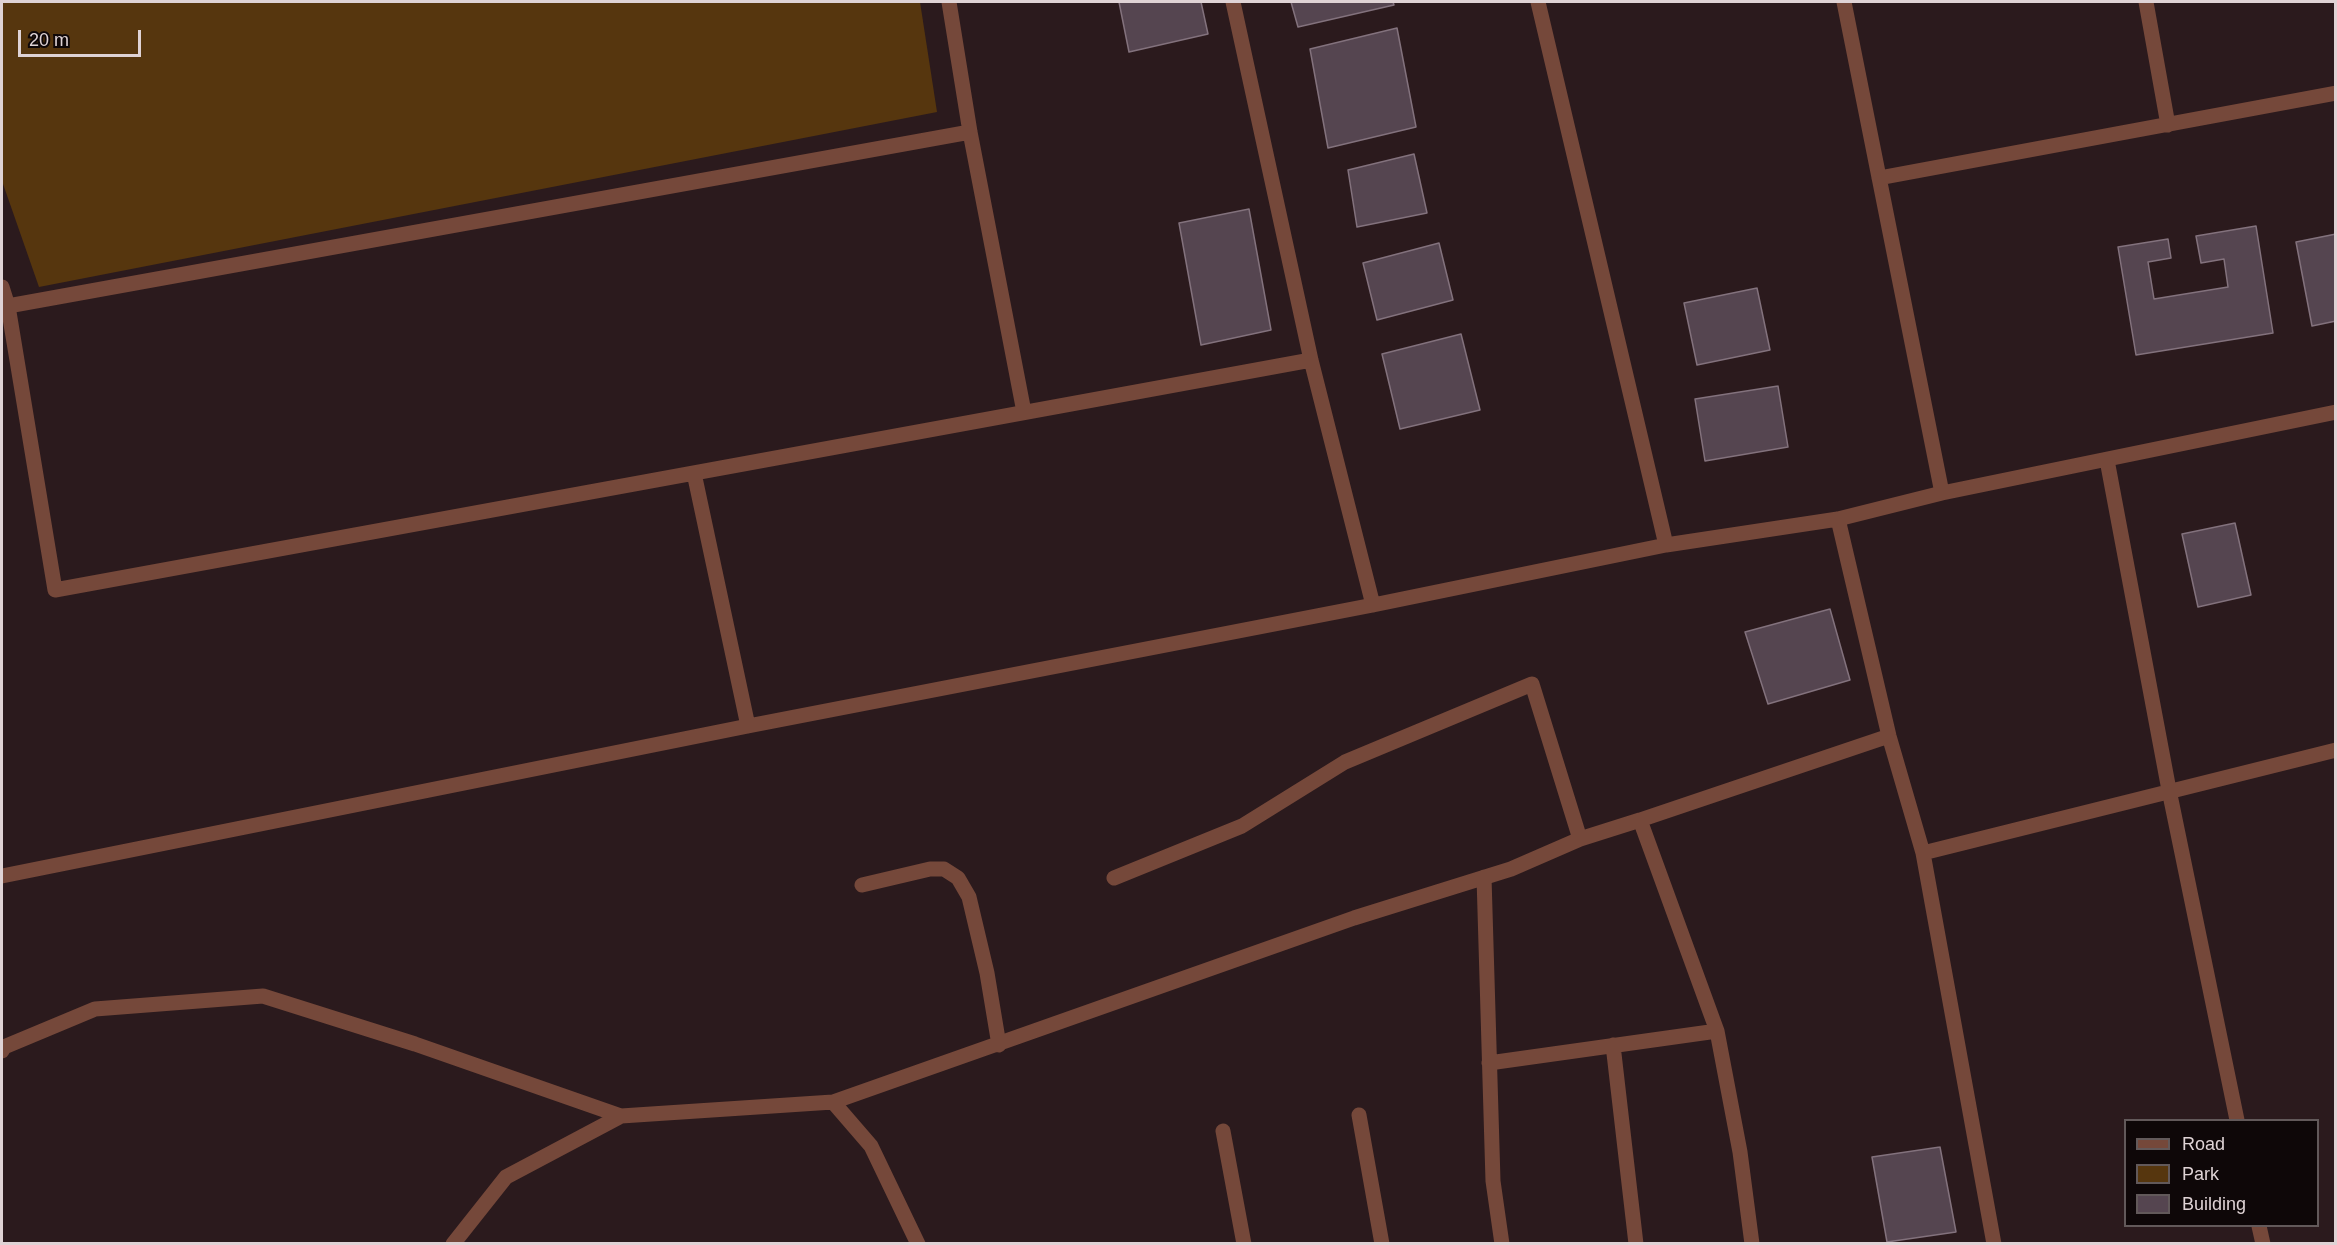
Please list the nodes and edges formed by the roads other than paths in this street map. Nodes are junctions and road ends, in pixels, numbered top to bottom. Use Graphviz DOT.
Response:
graph roads {
  1 [pos="949,2"];
  2 [pos="1233,2"];
  3 [pos="1538,2"];
  4 [pos="1844,2"];
  5 [pos="2146,2"];
  6 [pos="2336,93"];
  7 [pos="2168,124"];
  8 [pos="970,132"];
  9 [pos="1879,178"];
  10 [pos="2,287"];
  11 [pos="8,306"];
  12 [pos="1311,360"];
  13 [pos="1024,412"];
  14 [pos="2336,412"];
  15 [pos="2107,460"];
  16 [pos="694,473"];
  17 [pos="1942,493"];
  18 [pos="1838,519"];
  19 [pos="1666,545"];
  20 [pos="1373,605"];
  21 [pos="748,726"];
  22 [pos="1889,736"];
  23 [pos="2336,750"];
  24 [pos="2169,790"];
  25 [pos="1640,820"];
  26 [pos="1580,839"];
  27 [pos="1923,853"];
  28 [pos="2,876"];
  29 [pos="1114,878"];
  30 [pos="1484,878"];
  31 [pos="862,885"];
  32 [pos="1717,1031"];
  33 [pos="999,1045"];
  34 [pos="1613,1045"];
  35 [pos="2,1051"];
  36 [pos="1489,1063"];
  37 [pos="833,1102"];
  38 [pos="1359,1115"];
  39 [pos="621,1116"];
  40 [pos="2237,1119"];
  41 [pos="1223,1131"];
  42 [pos="2259,1227"];
  43 [pos="453,1244"];
  44 [pos="918,1244"];
  45 [pos="1245,1244"];
  46 [pos="1382,1244"];
  47 [pos="1502,1244"];
  48 [pos="1636,1244"];
  49 [pos="1752,1244"];
  50 [pos="1994,1244"];
  51 [pos="2263,1244"];
  1 -- 8 [label="street"];
  2 -- 12 [label="street"];
  3 -- 19 [label="street"];
  4 -- 9 [label="street"];
  5 -- 7 [label="street"];
  6 -- 7 [label="street"];
  7 -- 9 [label="street"];
  8 -- 11 [label="street"];
  8 -- 13 [label="street"];
  9 -- 17 [label="street"];
  10 -- 11 [label="street"];
  11 -- 16 [label="street"];
  12 -- 13 [label="street"];
  12 -- 20 [label="street"];
  13 -- 16 [label="street"];
  14 -- 15 [label="street"];
  15 -- 17 [label="street"];
  15 -- 24 [label="street"];
  16 -- 21 [label="street"];
  17 -- 18 [label="street"];
  18 -- 19 [label="street"];
  18 -- 22 [label="street"];
  19 -- 20 [label="street"];
  20 -- 21 [label="street"];
  21 -- 28 [label="street"];
  22 -- 25 [label="street"];
  22 -- 27 [label="street"];
  23 -- 24 [label="street"];
  24 -- 27 [label="street"];
  24 -- 40 [label="street"];
  25 -- 26 [label="street"];
  25 -- 32 [label="street"];
  26 -- 29 [label="street"];
  26 -- 30 [label="street"];
  27 -- 50 [label="street"];
  30 -- 33 [label="street"];
  30 -- 36 [label="street"];
  31 -- 33 [label="street"];
  32 -- 34 [label="street"];
  32 -- 49 [label="street"];
  33 -- 37 [label="street"];
  34 -- 36 [label="street"];
  34 -- 48 [label="street"];
  35 -- 39 [label="street"];
  36 -- 47 [label="street"];
  37 -- 39 [label="street"];
  37 -- 44 [label="street"];
  38 -- 46 [label="street"];
  39 -- 43 [label="street"];
  41 -- 45 [label="street"];
  42 -- 51 [label="street"];
}
